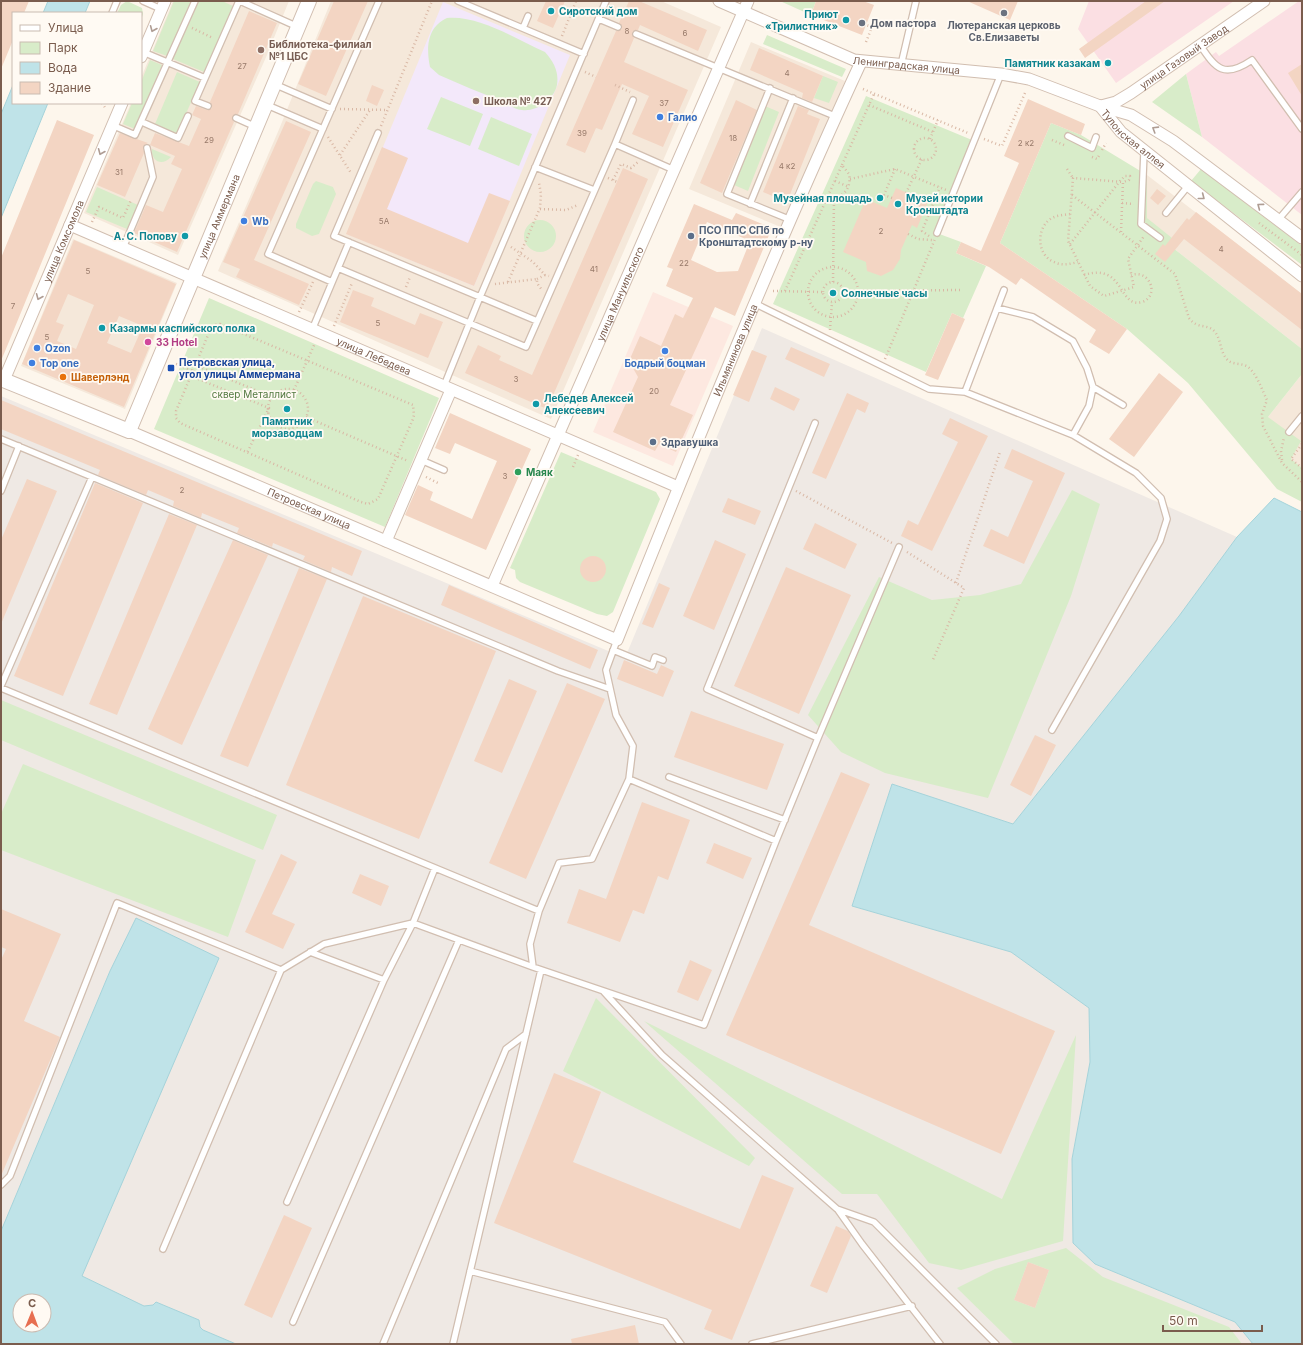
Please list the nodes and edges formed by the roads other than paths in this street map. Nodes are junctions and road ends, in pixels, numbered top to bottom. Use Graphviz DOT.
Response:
graph roads {
  1 [pos="117,1"];
  2 [pos="143,1"];
  3 [pos="195,1"];
  4 [pos="239,1"];
  5 [pos="309,1"];
  6 [pos="379,1"];
  7 [pos="458,1"];
  8 [pos="606,1"];
  9 [pos="719,1"];
  10 [pos="916,1"];
  11 [pos="1264,1"];
  12 [pos="163,5"];
  13 [pos="746,6"];
  14 [pos="112,12"];
  15 [pos="528,16"];
  16 [pos="598,19"];
  17 [pos="618,26"];
  18 [pos="298,27"];
  19 [pos="523,28"];
  20 [pos="636,34"];
  21 [pos="1200,46"];
  22 [pos="142,52"];
  23 [pos="584,54"];
  24 [pos="168,62"];
  25 [pos="861,62"];
  26 [pos="901,65"];
  27 [pos="719,68"];
  28 [pos="1001,74"];
  29 [pos="205,78"];
  30 [pos="274,84"];
  31 [pos="770,88"];
  32 [pos="793,98"];
  33 [pos="633,100"];
  34 [pos="122,104"];
  35 [pos="266,104"];
  36 [pos="208,106"];
  37 [pos="1100,106"];
  38 [pos="332,109"];
  39 [pos="188,116"];
  40 [pos="837,117"];
  41 [pos="236,118"];
  42 [pos="142,122"];
  43 [pos="112,125"];
  44 [pos="256,127"];
  45 [pos="323,129"];
  46 [pos="1302,129"];
  47 [pos="378,133"];
  48 [pos="1068,136"];
  49 [pos="1096,137"];
  50 [pos="615,144"];
  51 [pos="147,148"];
  52 [pos="1144,152"];
  53 [pos="535,167"];
  54 [pos="674,170"];
  55 [pos="1188,186"];
  56 [pos="594,190"];
  57 [pos="1302,192"];
  58 [pos="750,204"];
  59 [pos="1166,213"];
  60 [pos="792,220"];
  61 [pos="1278,220"];
  62 [pos="70,225"];
  63 [pos="937,234"];
  64 [pos="1160,238"];
  65 [pos="1302,238"];
  66 [pos="349,242"];
  67 [pos="123,248"];
  68 [pos="338,268"];
  69 [pos="1302,276"];
  70 [pos="193,278"];
  71 [pos="332,282"];
  72 [pos="1004,290"];
  73 [pos="480,297"];
  74 [pos="756,304"];
  75 [pos="997,308"];
  76 [pos="537,321"];
  77 [pos="469,324"];
  78 [pos="312,330"];
  79 [pos="3,379"];
  80 [pos="1093,387"];
  81 [pos="448,388"];
  82 [pos="965,392"];
  83 [pos="1123,405"];
  84 [pos="1302,416"];
  85 [pos="815,423"];
  86 [pos="129,431"];
  87 [pos="1289,432"];
  88 [pos="558,435"];
  89 [pos="1073,435"];
  90 [pos="1,439"];
  91 [pos="19,446"];
  92 [pos="416,461"];
  93 [pos="444,470"];
  94 [pos="92,477"];
  95 [pos="678,487"];
  96 [pos="1,491"];
  97 [pos="386,541"];
  98 [pos="899,547"];
  99 [pos="492,586"];
  100 [pos="615,645"];
  101 [pos="663,660"];
  102 [pos="1,687"];
  103 [pos="610,689"];
  104 [pos="1052,730"];
  105 [pos="818,738"];
  106 [pos="669,777"];
  107 [pos="629,779"];
  108 [pos="785,820"];
  109 [pos="776,841"];
  110 [pos="435,868"];
  111 [pos="540,911"];
  112 [pos="413,923"];
  113 [pos="459,940"];
  114 [pos="310,952"];
  115 [pos="533,967"];
  116 [pos="281,970"];
  117 [pos="541,970"];
  118 [pos="384,980"];
  119 [pos="604,992"];
  120 [pos="526,1034"];
  121 [pos="1,1185"];
  122 [pos="287,1202"];
  123 [pos="837,1209"];
  124 [pos="163,1249"];
  125 [pos="470,1271"];
  126 [pos="912,1306"];
  127 [pos="293,1322"];
  128 [pos="383,1344"];
  129 [pos="453,1344"];
  130 [pos="681,1344"];
  131 [pos="752,1344"];
  132 [pos="940,1344"];
  133 [pos="996,1344"];
  1 -- 14 [label="lane"];
  2 -- 12 [label="lane"];
  3 -- 24 [label="lane"];
  4 -- 18 [label="lane"];
  4 -- 29 [label="lane"];
  5 -- 18 [label="street, улица Аммермана"];
  6 -- 38 [label="lane"];
  7 -- 19 [label="lane"];
  8 -- 16 [label="lane"];
  9 -- 13 [label="street, Ленинградская улица"];
  10 -- 26 [label="lane"];
  11 -- 21 [label="street, улица Газовый Завод"];
  12 -- 22 [label="street, one-way"];
  13 -- 25 [label="street, Ленинградская улица"];
  13 -- 27 [label="street, улица Мануильского"];
  15 -- 19 [label="lane"];
  16 -- 17 [label="lane"];
  16 -- 23 [label="lane"];
  18 -- 30 [label="street, улица Аммермана"];
  19 -- 23 [label="lane"];
  20 -- 27 [label="lane"];
  21 -- 37 [label="street, улица Газовый Завод"];
  21 -- 46 [label="lane"];
  22 -- 24 [label="lane"];
  23 -- 53 [label="lane"];
  24 -- 29 [label="lane"];
  24 -- 42 [label="lane"];
  25 -- 26 [label="street, Ленинградская улица"];
  25 -- 40 [label="street, Ильмянинова улица"];
  26 -- 28 [label="street, Ленинградская улица"];
  27 -- 31 [label="lane"];
  27 -- 54 [label="street, улица Мануильского"];
  28 -- 37 [label="street, Ленинградская улица"];
  28 -- 63 [label="lane"];
  29 -- 36 [label="lane"];
  30 -- 35 [label="street, улица Аммермана"];
  30 -- 38 [label="lane"];
  31 -- 32 [label="lane"];
  31 -- 58 [label="lane"];
  32 -- 40 [label="lane"];
  32 -- 58 [label="lane"];
  33 -- 50 [label="lane"];
  34 -- 43 [label="street, улица Комсомола"];
  35 -- 44 [label="street, улица Аммермана"];
  35 -- 45 [label="lane"];
  37 -- 52 [label="street, Тулонская аллея"];
  61 -- 37 [label="street, Тулонская аллея, one-way"];
  38 -- 45 [label="lane"];
  39 -- 42 [label="lane"];
  40 -- 60 [label="street, Ильмянинова улица"];
  41 -- 44 [label="lane"];
  42 -- 43 [label="lane"];
  43 -- 62 [label="street, улица Комсомола, one-way"];
  44 -- 70 [label="street, улица Аммермана"];
  45 -- 71 [label="lane"];
  47 -- 66 [label="lane"];
  48 -- 49 [label="lane"];
  50 -- 54 [label="lane"];
  50 -- 56 [label="lane"];
  51 -- 67 [label="lane"];
  52 -- 55 [label="street, Тулонская аллея"];
  52 -- 64 [label="lane"];
  53 -- 56 [label="lane"];
  53 -- 73 [label="lane"];
  54 -- 88 [label="street, улица Мануильского"];
  55 -- 59 [label="lane"];
  55 -- 69 [label="street, Тулонская аллея, one-way"];
  56 -- 76 [label="lane"];
  57 -- 61 [label="lane"];
  58 -- 60 [label="lane"];
  60 -- 74 [label="street, Ильмянинова улица"];
  61 -- 65 [label="street, Тулонская аллея"];
  62 -- 67 [label="street, улица Лебедева"];
  62 -- 79 [label="street, улица Комсомола, one-way"];
  66 -- 68 [label="lane"];
  66 -- 73 [label="lane"];
  67 -- 70 [label="street, улица Лебедева"];
  68 -- 71 [label="lane"];
  68 -- 77 [label="lane"];
  70 -- 78 [label="street, улица Лебедева"];
  70 -- 86 [label="street, улица Аммермана"];
  71 -- 78 [label="lane"];
  72 -- 75 [label="lane"];
  73 -- 76 [label="lane"];
  73 -- 77 [label="lane"];
  74 -- 82 [label="lane"];
  74 -- 95 [label="street, Ильмянинова улица"];
  75 -- 80 [label="lane"];
  75 -- 82 [label="lane"];
  76 -- 77 [label="lane"];
  77 -- 81 [label="lane"];
  78 -- 81 [label="street, улица Лебедева"];
  79 -- 86 [label="street, Петровская улица"];
  80 -- 83 [label="lane"];
  80 -- 89 [label="lane"];
  81 -- 88 [label="street, улица Лебедева"];
  81 -- 92 [label="street"];
  82 -- 89 [label="lane"];
  84 -- 87 [label="lane"];
  85 -- 105 [label="lane"];
  86 -- 97 [label="street, Петровская улица"];
  88 -- 95 [label="street, улица Лебедева"];
  88 -- 99 [label="street, улица Мануильского"];
  89 -- 104 [label="lane"];
  90 -- 91 [label="lane"];
  91 -- 94 [label="lane"];
  91 -- 96 [label="lane"];
  92 -- 93 [label="lane"];
  92 -- 97 [label="street"];
  94 -- 102 [label="lane"];
  94 -- 103 [label="lane"];
  95 -- 100 [label="street, Ильмянинова улица"];
  97 -- 99 [label="street, Петровская улица"];
  98 -- 105 [label="lane"];
  99 -- 100 [label="street, Петровская улица"];
  100 -- 101 [label="lane"];
  100 -- 103 [label="lane"];
  102 -- 110 [label="lane"];
  103 -- 107 [label="lane"];
  105 -- 108 [label="lane"];
  106 -- 108 [label="lane"];
  107 -- 109 [label="lane"];
  107 -- 111 [label="lane"];
  108 -- 109 [label="lane"];
  109 -- 119 [label="lane"];
  110 -- 111 [label="lane"];
  110 -- 112 [label="lane"];
  111 -- 115 [label="lane"];
  112 -- 113 [label="lane"];
  112 -- 114 [label="lane"];
  112 -- 118 [label="lane"];
  113 -- 115 [label="lane"];
  113 -- 127 [label="lane"];
  114 -- 116 [label="lane"];
  114 -- 118 [label="lane"];
  115 -- 117 [label="lane"];
  116 -- 121 [label="lane"];
  116 -- 124 [label="lane"];
  117 -- 119 [label="lane"];
  117 -- 120 [label="lane"];
  118 -- 122 [label="lane"];
  119 -- 123 [label="lane"];
  120 -- 125 [label="lane"];
  120 -- 128 [label="lane"];
  123 -- 126 [label="lane"];
  123 -- 133 [label="lane"];
  125 -- 129 [label="lane"];
  125 -- 130 [label="lane"];
  126 -- 131 [label="lane"];
  126 -- 132 [label="lane"];
}
